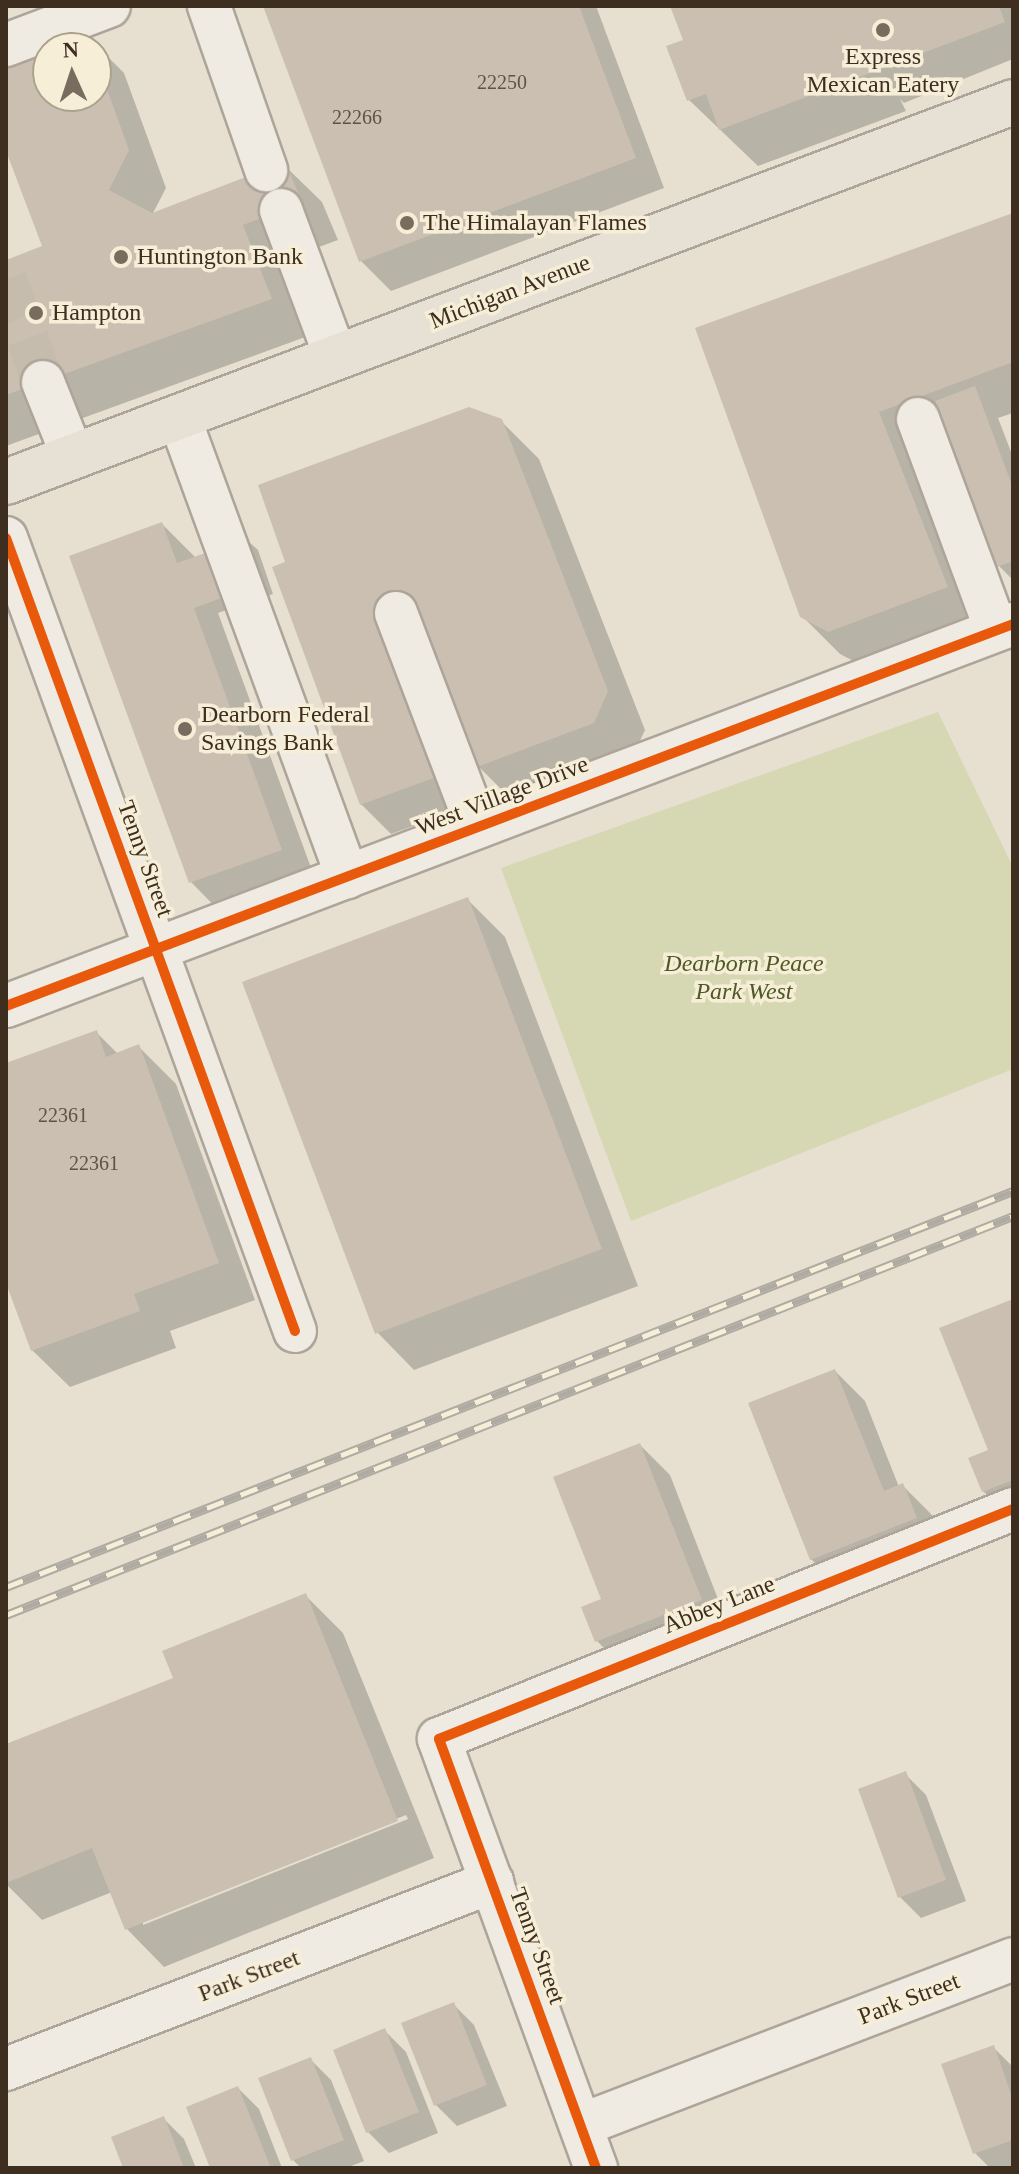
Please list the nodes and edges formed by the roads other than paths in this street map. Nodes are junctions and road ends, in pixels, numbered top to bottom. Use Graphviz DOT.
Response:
graph roads {
  1 [pos="109,6"];
  2 [pos="209,6"];
  3 [pos="6,45"];
  4 [pos="1013,102"];
  5 [pos="266,170"];
  6 [pos="281,210"];
  7 [pos="336,358"];
  8 [pos="43,382"];
  9 [pos="179,417"];
  10 [pos="918,419"];
  11 [pos="73,457"];
  12 [pos="6,482"];
  13 [pos="6,538"];
  14 [pos="396,613"];
  15 [pos="1004,627"];
  16 [pos="477,826"];
  17 [pos="347,877"];
  18 [pos="157,949"];
  19 [pos="6,1006"];
  20 [pos="295,1331"];
  21 [pos="1013,1509"];
  22 [pos="439,1739"];
  23 [pos="492,1882"];
  24 [pos="1013,1959"];
  25 [pos="6,2069"];
  26 [pos="581,2125"];
  27 [pos="596,2168"];
  1 -- 3 [label="street"];
  2 -- 5 [label="street"];
  4 -- 7 [label="main road, Michigan Avenue"];
  6 -- 7 [label="street"];
  7 -- 9 [label="main road, Michigan Avenue"];
  8 -- 11 [label="street"];
  9 -- 11 [label="main road, Michigan Avenue"];
  9 -- 17 [label="street"];
  10 -- 15 [label="street"];
  11 -- 12 [label="main road, Michigan Avenue"];
  13 -- 18 [label="street, Tenny Street"];
  14 -- 16 [label="street"];
  15 -- 16 [label="street, West Village Drive"];
  16 -- 17 [label="street, West Village Drive"];
  17 -- 18 [label="street, West Village Drive"];
  18 -- 19 [label="street, West Village Drive"];
  18 -- 20 [label="street, Tenny Street"];
  21 -- 22 [label="street, Abbey Lane"];
  22 -- 23 [label="street, Tenny Street"];
  23 -- 25 [label="street, Park Street"];
  23 -- 26 [label="street, Tenny Street"];
  24 -- 26 [label="street, Park Street"];
  26 -- 27 [label="street, Tenny Street"];
}
